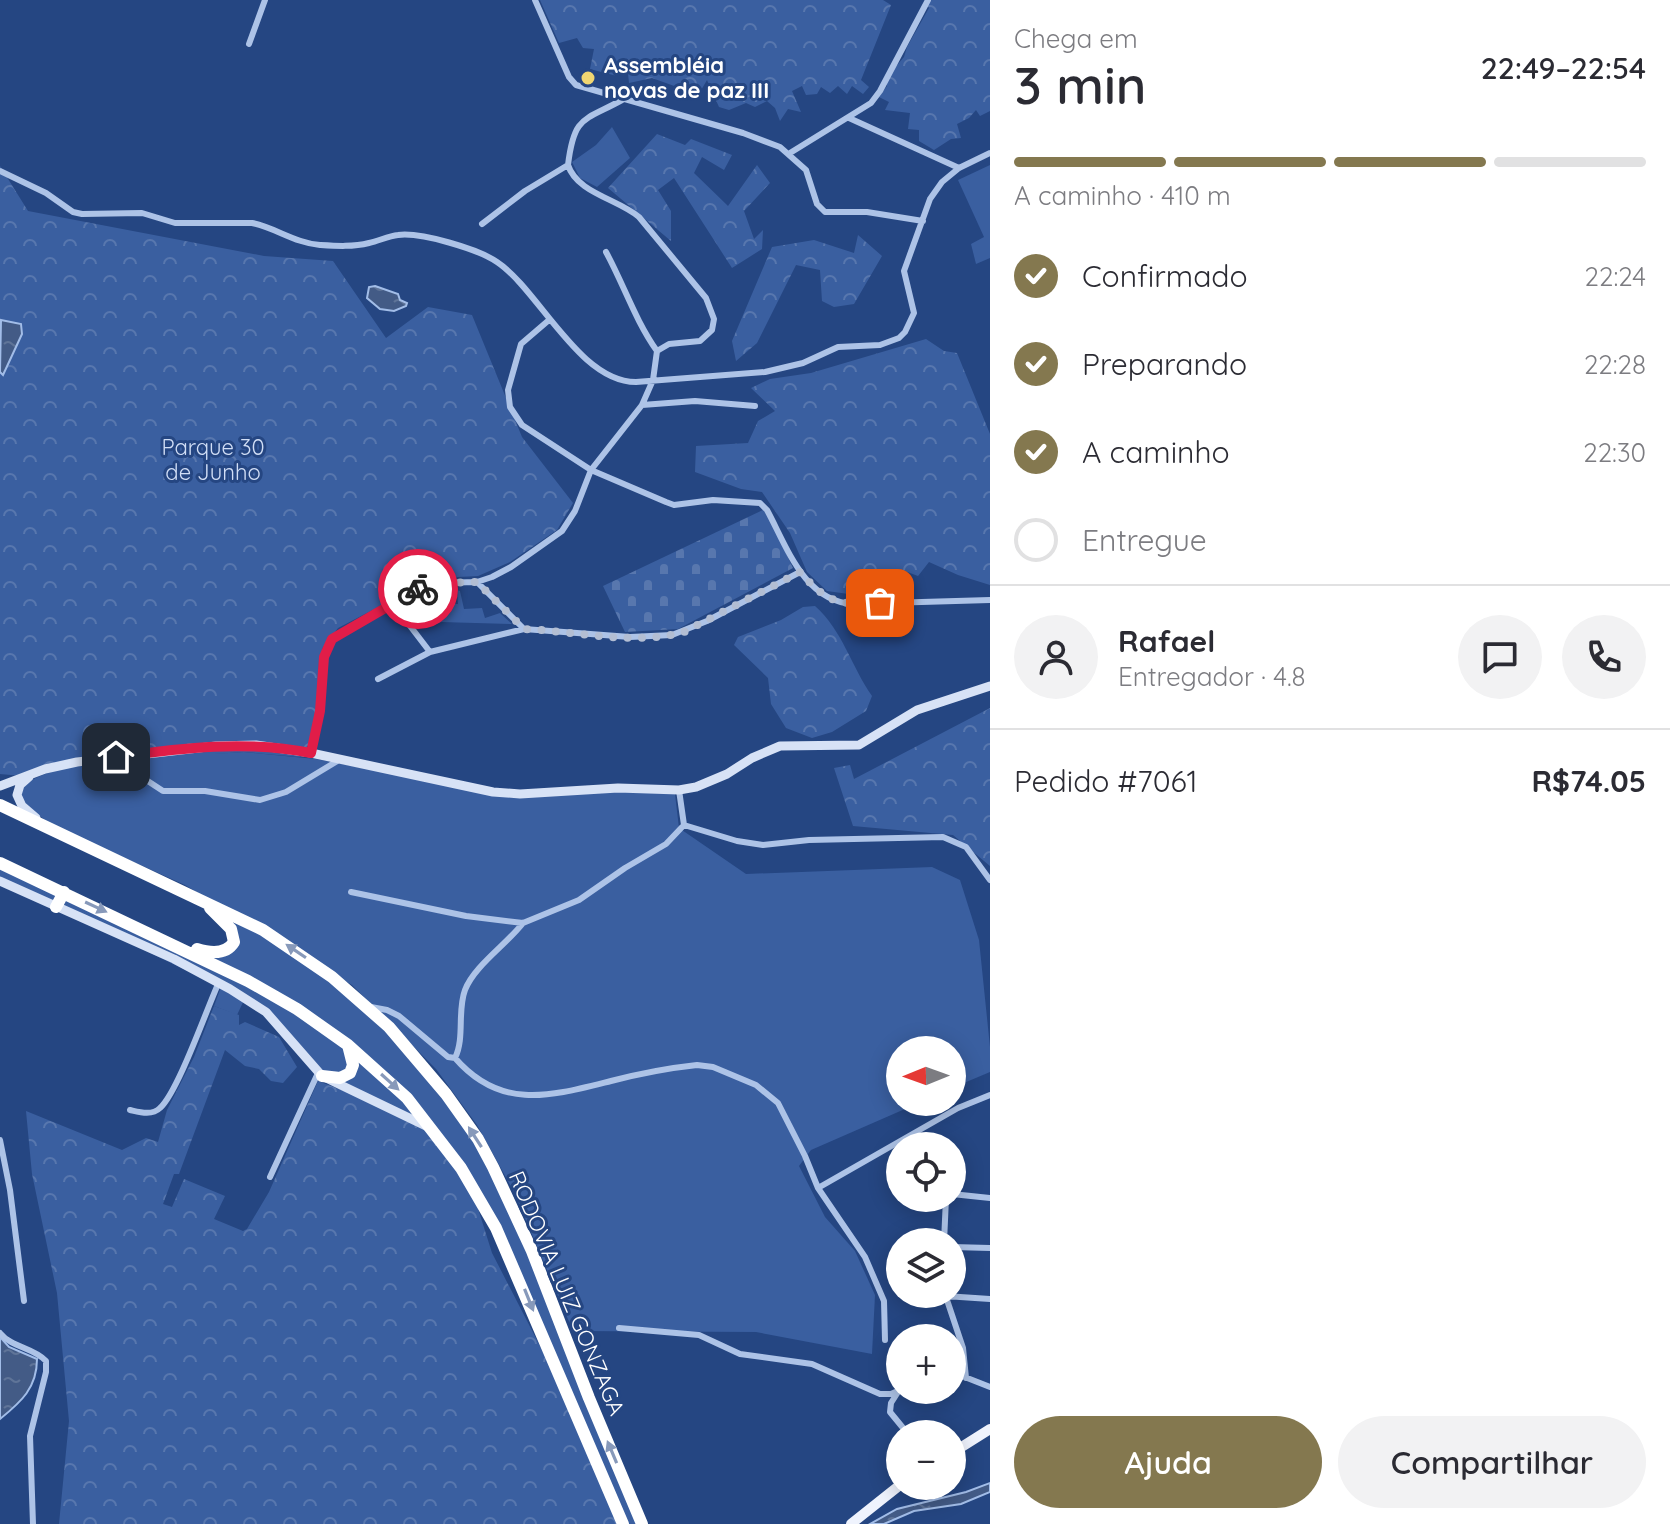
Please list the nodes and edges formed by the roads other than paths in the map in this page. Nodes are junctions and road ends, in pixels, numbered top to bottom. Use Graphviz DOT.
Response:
graph roads {
  1 [pos="265,0"];
  2 [pos="535,0"];
  3 [pos="928,0"];
  4 [pos="922,4"];
  5 [pos="249,44"];
  6 [pos="623,100"];
  7 [pos="849,118"];
  8 [pos="790,153"];
  9 [pos="990,153"];
  10 [pos="568,165"];
  11 [pos="959,168"];
  12 [pos="0,171"];
  13 [pos="923,221"];
  14 [pos="482,224"];
  15 [pos="606,252"];
  16 [pos="549,320"];
  17 [pos="657,351"];
  18 [pos="653,380"];
  19 [pos="642,405"];
  20 [pos="755,406"];
  21 [pos="591,470"];
  22 [pos="800,572"];
  23 [pos="477,582"];
  24 [pos="990,600"];
  25 [pos="394,605"];
  26 [pos="524,629"];
  27 [pos="430,652"];
  28 [pos="378,679"];
  29 [pos="990,686"];
  30 [pos="311,753"];
  31 [pos="116,757"];
  32 [pos="339,760"];
  33 [pos="32,774"];
  34 [pos="0,786"];
  35 [pos="679,790"];
  36 [pos="0,805"];
  37 [pos="684,825"];
  38 [pos="47,827"];
  39 [pos="0,863"];
  40 [pos="990,880"];
  41 [pos="0,881"];
  42 [pos="64,892"];
  43 [pos="351,892"];
  44 [pos="202,901"];
  45 [pos="56,907"];
  46 [pos="523,923"];
  47 [pos="160,937"];
  48 [pos="219,982"];
  49 [pos="367,1007"];
  50 [pos="348,1045"];
  51 [pos="455,1058"];
  52 [pos="320,1075"];
  53 [pos="990,1095"];
  54 [pos="130,1110"];
  55 [pos="430,1128"];
  56 [pos="0,1140"];
  57 [pos="270,1177"];
  58 [pos="818,1188"];
  59 [pos="966,1195"];
  60 [pos="990,1198"];
  61 [pos="966,1247"];
  62 [pos="990,1248"];
  63 [pos="966,1297"];
  64 [pos="990,1299"];
  65 [pos="24,1301"];
  66 [pos="619,1328"];
  67 [pos="0,1333"];
  68 [pos="885,1340"];
  69 [pos="966,1378"];
  70 [pos="990,1387"];
  71 [pos="886,1393"];
  72 [pos="990,1429"];
  73 [pos="966,1444"];
  74 [pos="886,1496"];
  75 [pos="33,1524"];
  76 [pos="623,1524"];
  77 [pos="642,1524"];
  78 [pos="851,1524"];
  1 -- 5 [label="street"];
  2 -- 6 [label="street"];
  3 -- 4 [label="street"];
  4 -- 7 [label="street"];
  6 -- 8 [label="street"];
  6 -- 10 [label="street"];
  7 -- 8 [label="street"];
  7 -- 11 [label="street"];
  8 -- 13 [label="street"];
  9 -- 11 [label="street"];
  10 -- 14 [label="street"];
  10 -- 17 [label="street"];
  11 -- 13 [label="street"];
  12 -- 16 [label="street"];
  13 -- 18 [label="street"];
  15 -- 17 [label="street"];
  16 -- 18 [label="street"];
  16 -- 21 [label="street"];
  17 -- 18 [label="street"];
  18 -- 19 [label="street"];
  19 -- 20 [label="street"];
  19 -- 21 [label="street"];
  21 -- 22 [label="street"];
  21 -- 23 [label="street"];
  22 -- 24 [label="street"];
  22 -- 26 [label="street"];
  23 -- 25 [label="street"];
  23 -- 26 [label="street"];
  25 -- 27 [label="street"];
  25 -- 30 [label="street"];
  26 -- 27 [label="street"];
  27 -- 28 [label="street"];
  29 -- 35 [label="main road"];
  30 -- 31 [label="main road"];
  30 -- 32 [label="main road"];
  31 -- 32 [label="street"];
  31 -- 33 [label="main road"];
  32 -- 35 [label="main road"];
  33 -- 34 [label="main road"];
  33 -- 38 [label="main road"];
  35 -- 37 [label="street"];
  36 -- 38 [label="highway, RODOVIA LUIZ GONZAGA"];
  37 -- 40 [label="street"];
  37 -- 46 [label="street"];
  38 -- 44 [label="highway, RODOVIA LUIZ GONZAGA"];
  39 -- 42 [label="highway, RODOVIA LUIZ GONZAGA"];
  41 -- 45 [label="main road"];
  42 -- 45 [label="highway"];
  42 -- 47 [label="highway, RODOVIA LUIZ GONZAGA, one-way"];
  43 -- 46 [label="street"];
  44 -- 47 [label="highway"];
  49 -- 44 [label="highway, RODOVIA LUIZ GONZAGA, one-way"];
  45 -- 48 [label="main road"];
  46 -- 51 [label="street"];
  47 -- 50 [label="highway, RODOVIA LUIZ GONZAGA"];
  48 -- 52 [label="main road"];
  48 -- 54 [label="street"];
  49 -- 51 [label="street"];
  77 -- 49 [label="highway, RODOVIA LUIZ GONZAGA, one-way"];
  50 -- 52 [label="highway"];
  50 -- 55 [label="highway, RODOVIA LUIZ GONZAGA, one-way"];
  51 -- 58 [label="street"];
  52 -- 55 [label="main road"];
  52 -- 57 [label="street"];
  53 -- 58 [label="street"];
  55 -- 76 [label="highway, RODOVIA LUIZ GONZAGA, one-way"];
  56 -- 65 [label="street"];
  58 -- 68 [label="street"];
  59 -- 60 [label="street"];
  61 -- 62 [label="street"];
  63 -- 64 [label="street"];
  66 -- 71 [label="street"];
  67 -- 75 [label="street"];
  69 -- 70 [label="street"];
  72 -- 73 [label="main road"];
  74 -- 78 [label="main road"];
}
